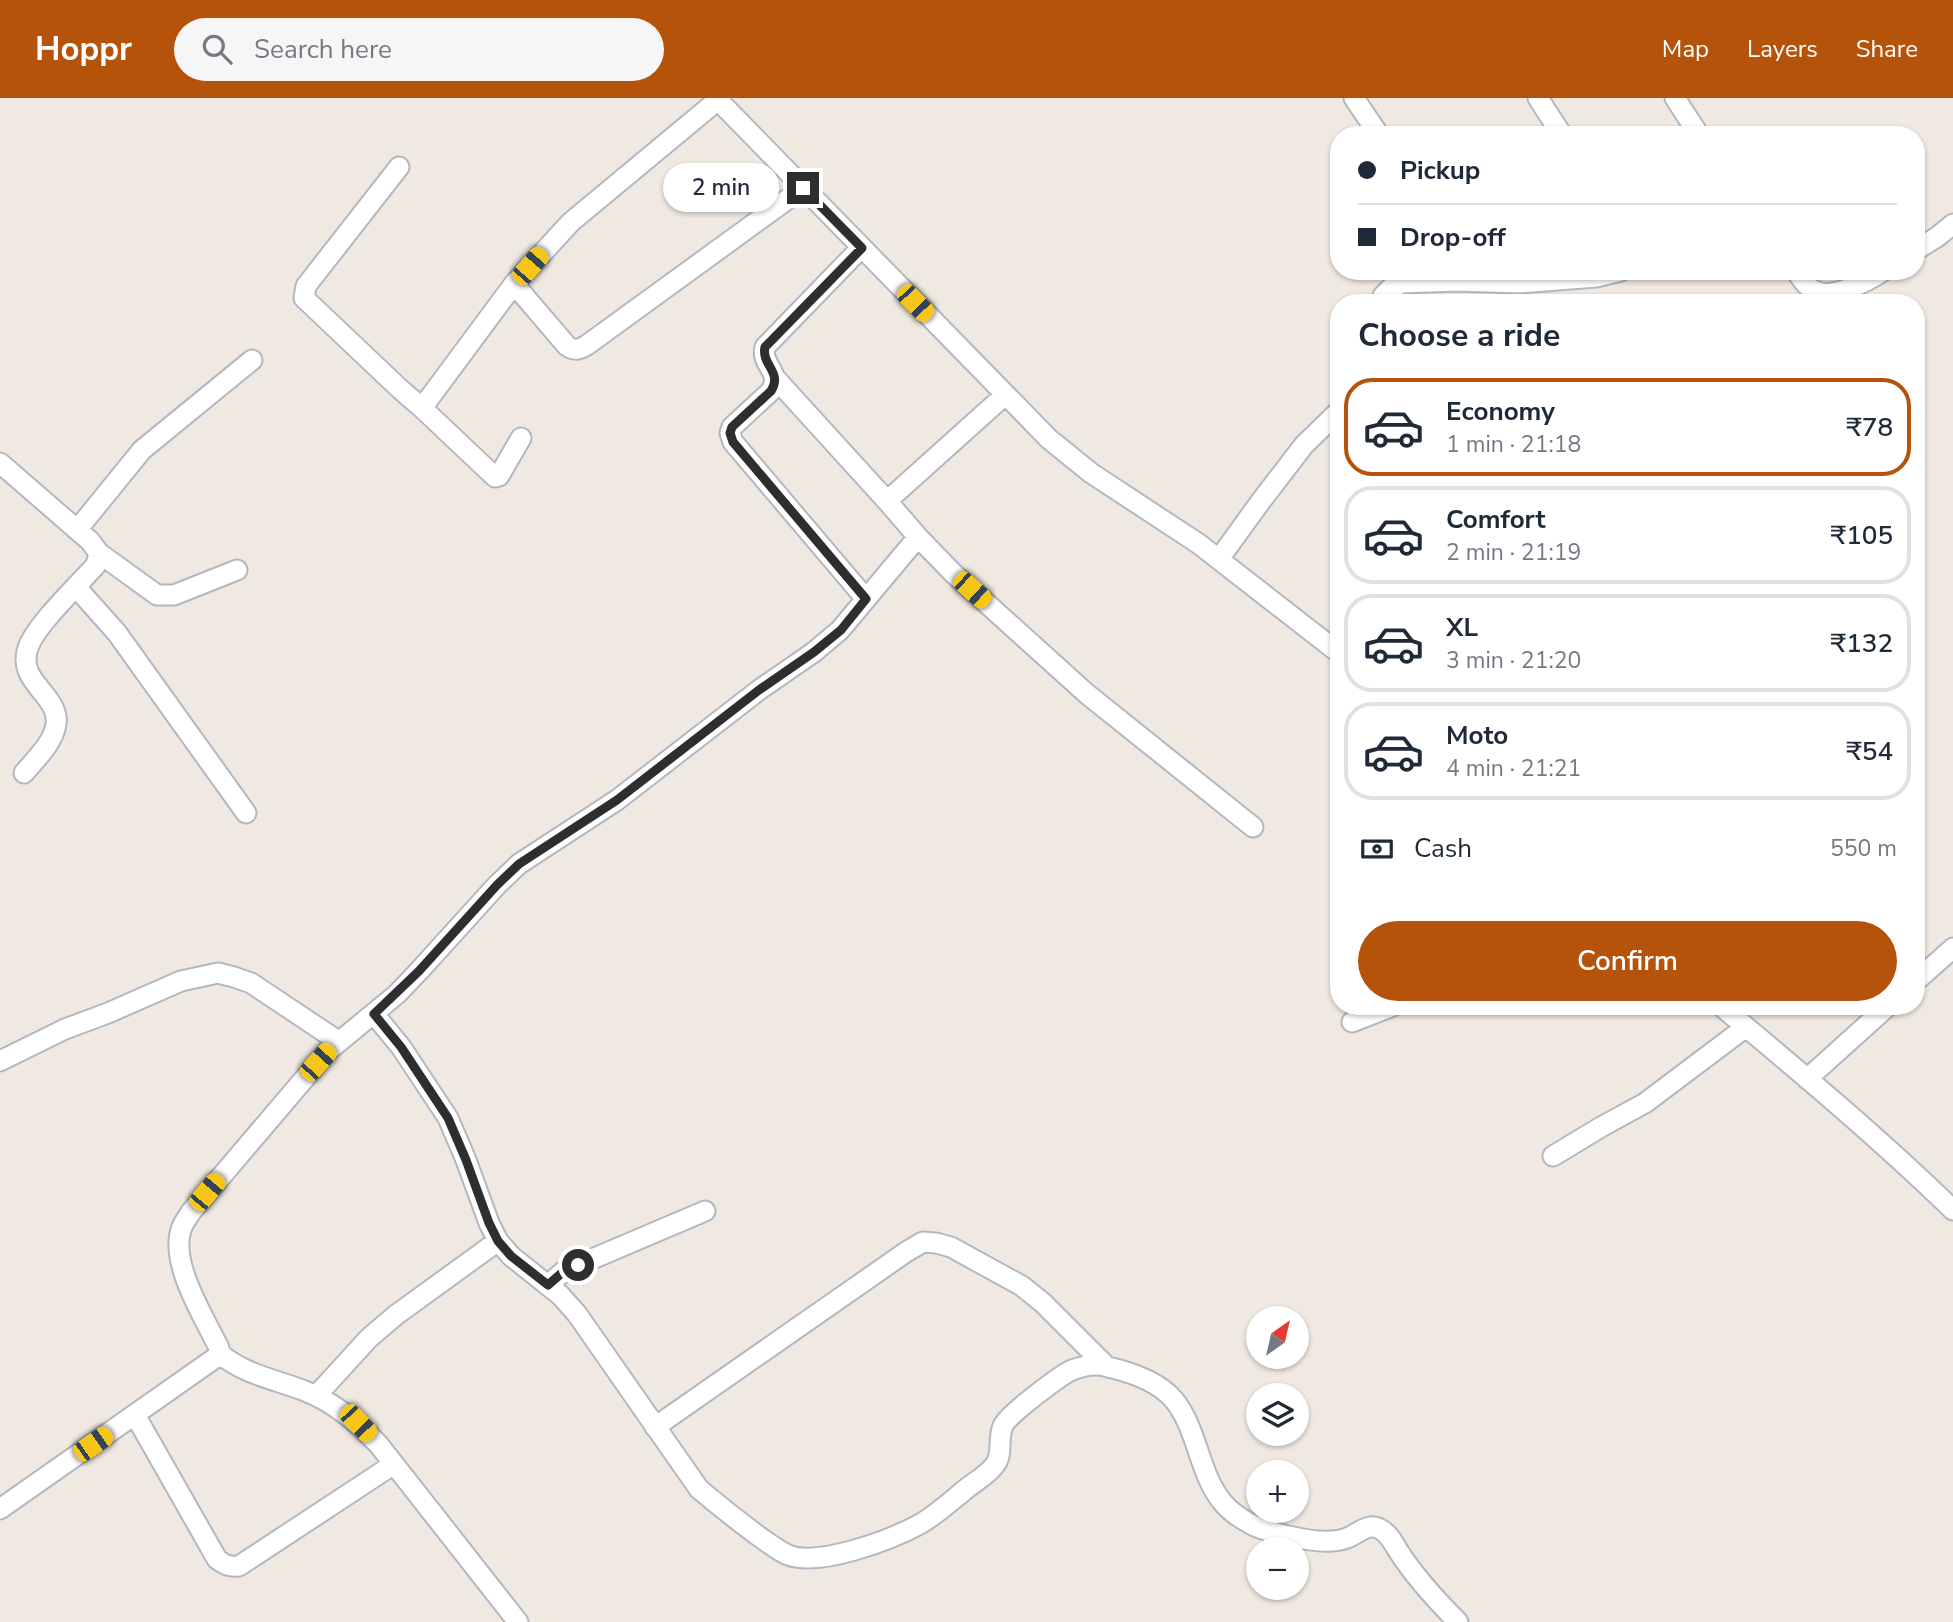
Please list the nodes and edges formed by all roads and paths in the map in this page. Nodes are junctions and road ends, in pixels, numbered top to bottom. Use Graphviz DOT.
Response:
graph roads {
  1 [pos="1354,98"];
  2 [pos="1538,98"];
  3 [pos="1675,98"];
  4 [pos="717,99"];
  5 [pos="1373,126"];
  6 [pos="1556,126"];
  7 [pos="1693,126"];
  8 [pos="399,167"];
  9 [pos="803,188"];
  10 [pos="1953,224"];
  11 [pos="1925,244"];
  12 [pos="862,248"];
  13 [pos="1424,280"];
  14 [pos="1491,280"];
  15 [pos="1558,280"];
  16 [pos="1803,280"];
  17 [pos="1870,280"];
  18 [pos="513,284"];
  19 [pos="1385,294"];
  20 [pos="252,360"];
  21 [pos="776,379"];
  22 [pos="1005,396"];
  23 [pos="422,408"];
  24 [pos="1330,420"];
  25 [pos="521,438"];
  26 [pos="0,463"];
  27 [pos="887,501"];
  28 [pos="77,530"];
  29 [pos="918,537"];
  30 [pos="99,553"];
  31 [pos="1219,559"];
  32 [pos="237,570"];
  33 [pos="76,587"];
  34 [pos="866,599"];
  35 [pos="1330,646"];
  36 [pos="24,773"];
  37 [pos="246,813"];
  38 [pos="1253,827"];
  39 [pos="1953,948"];
  40 [pos="1925,973"];
  41 [pos="374,1014"];
  42 [pos="1370,1015"];
  43 [pos="1732,1015"];
  44 [pos="1878,1015"];
  45 [pos="1352,1022"];
  46 [pos="1746,1027"];
  47 [pos="338,1041"];
  48 [pos="0,1061"];
  49 [pos="1807,1079"];
  50 [pos="1553,1156"];
  51 [pos="1953,1210"];
  52 [pos="705,1211"];
  53 [pos="498,1241"];
  54 [pos="548,1285"];
  55 [pos="219,1354"];
  56 [pos="1106,1366"];
  57 [pos="316,1396"];
  58 [pos="135,1415"];
  59 [pos="655,1427"];
  60 [pos="394,1464"];
  61 [pos="0,1508"];
  62 [pos="1455,1620"];
  63 [pos="518,1622"];
  1 -- 5 [label="street"];
  2 -- 6 [label="street"];
  3 -- 7 [label="street"];
  4 -- 9 [label="street"];
  4 -- 18 [label="street"];
  8 -- 23 [label="street"];
  9 -- 12 [label="street"];
  9 -- 18 [label="street"];
  10 -- 11 [label="street"];
  12 -- 21 [label="street"];
  12 -- 22 [label="street"];
  13 -- 19 [label="street"];
  14 -- 15 [label="street"];
  16 -- 17 [label="street"];
  18 -- 23 [label="street"];
  20 -- 28 [label="street"];
  21 -- 27 [label="street"];
  21 -- 34 [label="street"];
  22 -- 27 [label="street"];
  22 -- 31 [label="street"];
  23 -- 25 [label="street"];
  24 -- 31 [label="street"];
  26 -- 28 [label="street"];
  27 -- 29 [label="street"];
  28 -- 30 [label="street"];
  29 -- 34 [label="street"];
  29 -- 38 [label="street"];
  30 -- 32 [label="street"];
  30 -- 33 [label="street"];
  31 -- 35 [label="street"];
  33 -- 36 [label="street"];
  33 -- 37 [label="street"];
  34 -- 41 [label="street"];
  39 -- 40 [label="street"];
  41 -- 47 [label="street"];
  41 -- 53 [label="street"];
  42 -- 45 [label="street"];
  43 -- 46 [label="street"];
  44 -- 49 [label="street"];
  46 -- 49 [label="street"];
  46 -- 50 [label="street"];
  47 -- 48 [label="street"];
  47 -- 55 [label="street"];
  49 -- 51 [label="street"];
  52 -- 54 [label="street"];
  53 -- 54 [label="street"];
  53 -- 57 [label="street"];
  54 -- 59 [label="street"];
  55 -- 57 [label="street"];
  55 -- 58 [label="street"];
  56 -- 59 [label="street"];
  56 -- 59 [label="street"];
  56 -- 62 [label="street"];
  57 -- 60 [label="street"];
  58 -- 60 [label="street"];
  58 -- 61 [label="street"];
  60 -- 63 [label="street"];
}
